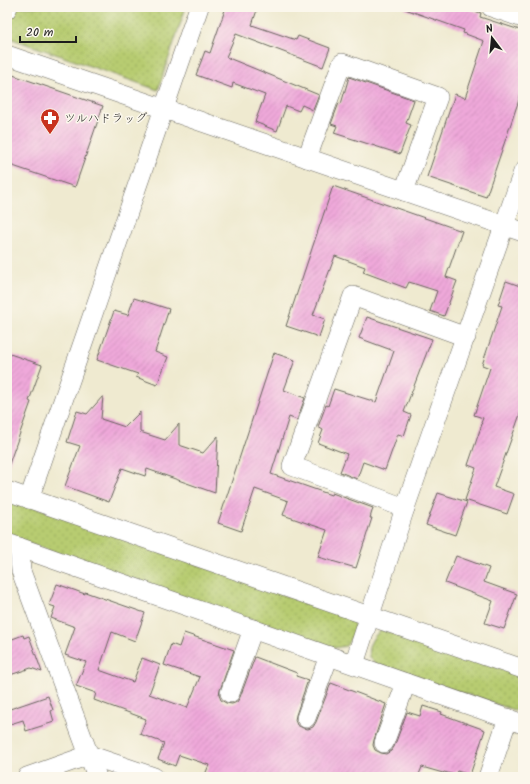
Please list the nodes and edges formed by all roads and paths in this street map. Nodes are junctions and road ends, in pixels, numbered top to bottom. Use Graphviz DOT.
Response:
graph roads {
  1 [pos="199,7"];
  2 [pos="491,7"];
  3 [pos="523,18"];
  4 [pos="7,55"];
  5 [pos="164,108"];
  6 [pos="307,158"];
  7 [pos="523,172"];
  8 [pos="404,191"];
  9 [pos="505,226"];
  10 [pos="523,232"];
  11 [pos="466,337"];
  12 [pos="7,491"];
  13 [pos="29,499"];
  14 [pos="405,508"];
  15 [pos="13,545"];
  16 [pos="370,615"];
  17 [pos="253,629"];
  18 [pos="329,656"];
  19 [pos="354,664"];
  20 [pos="523,669"];
  21 [pos="406,683"];
  22 [pos="230,692"];
  23 [pos="306,718"];
  24 [pos="515,721"];
  25 [pos="384,743"];
  26 [pos="89,755"];
  27 [pos="27,777"];
  28 [pos="97,777"];
  29 [pos="154,777"];
  30 [pos="488,777"];
  1 -- 5 [label="street"];
  2 -- 3 [label="street"];
  4 -- 5 [label="street"];
  5 -- 6 [label="street"];
  5 -- 13 [label="street"];
  6 -- 8 [label="street"];
  6 -- 8 [label="street"];
  7 -- 9 [label="street"];
  8 -- 9 [label="street"];
  9 -- 10 [label="street"];
  9 -- 11 [label="street"];
  11 -- 14 [label="street"];
  11 -- 14 [label="street"];
  12 -- 13 [label="street"];
  13 -- 16 [label="street"];
  14 -- 16 [label="street"];
  15 -- 17 [label="street"];
  15 -- 26 [label="street"];
  16 -- 19 [label="street"];
  16 -- 20 [label="street"];
  17 -- 18 [label="street"];
  17 -- 22 [label="street"];
  18 -- 19 [label="street"];
  18 -- 23 [label="street"];
  19 -- 21 [label="street"];
  21 -- 24 [label="street"];
  21 -- 25 [label="street"];
  24 -- 30 [label="street"];
  26 -- 27 [label="street"];
  26 -- 28 [label="street"];
  26 -- 29 [label="street"];
}
